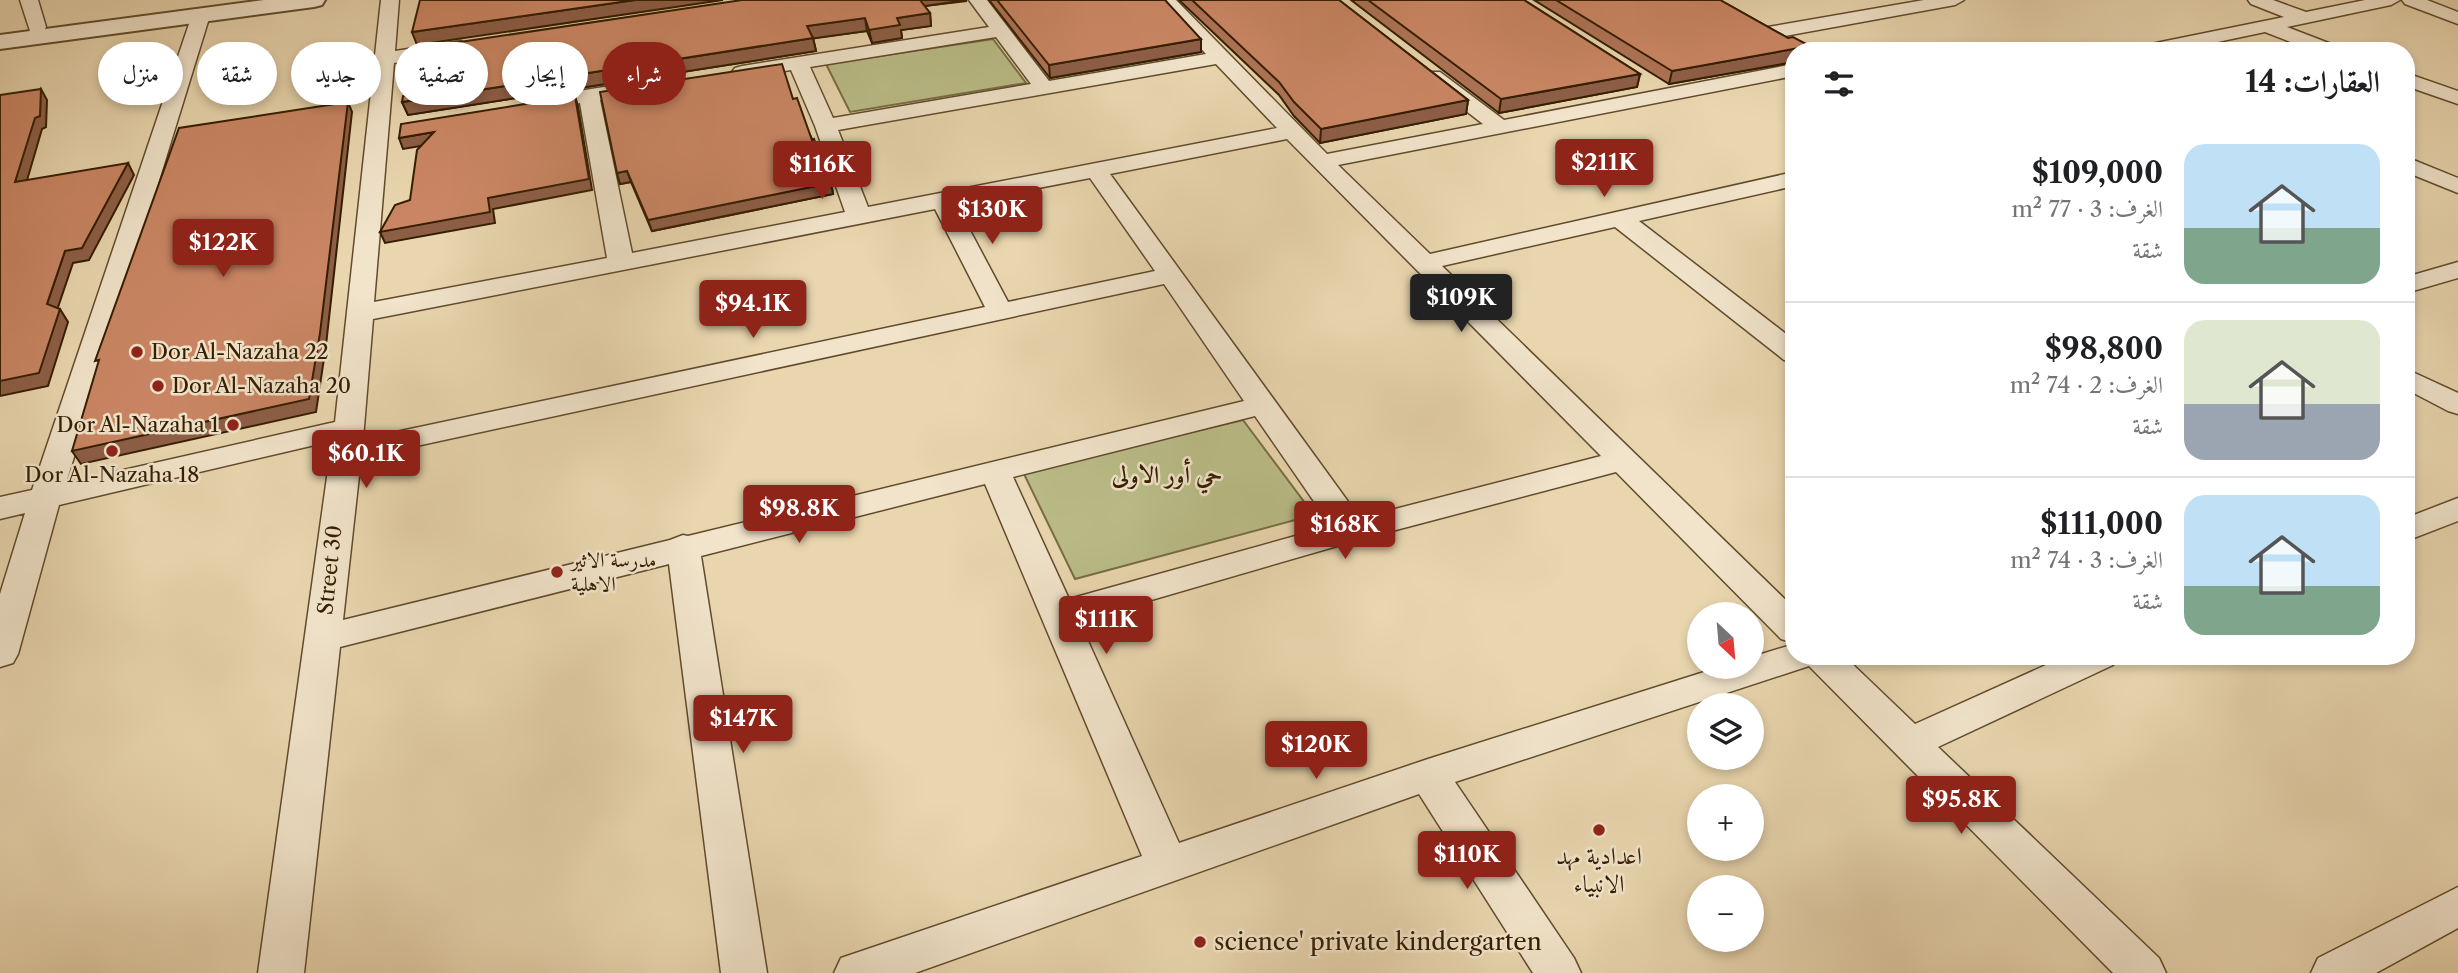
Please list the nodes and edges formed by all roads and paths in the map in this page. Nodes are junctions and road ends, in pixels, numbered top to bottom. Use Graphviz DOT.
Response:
graph roads {
  1 [pos="29,0"];
  2 [pos="245,0"];
  3 [pos="314,0"];
  4 [pos="390,0"];
  5 [pos="978,0"];
  6 [pos="1166,0"];
  7 [pos="1955,0"];
  8 [pos="2257,0"];
  9 [pos="2391,0"];
  10 [pos="2411,0"];
  11 [pos="201,15"];
  12 [pos="2304,18"];
  13 [pos="2458,18"];
  14 [pos="2265,26"];
  15 [pos="37,27"];
  16 [pos="1000,31"];
  17 [pos="1,41"];
  18 [pos="1785,42"];
  19 [pos="2189,42"];
  20 [pos="2308,42"];
  21 [pos="395,57"];
  22 [pos="1221,57"];
  23 [pos="384,59"];
  24 [pos="798,63"];
  25 [pos="1422,67"];
  26 [pos="1785,72"];
  27 [pos="720,75"];
  28 [pos="1643,80"];
  29 [pos="2415,82"];
  30 [pos="1044,89"];
  31 [pos="602,94"];
  32 [pos="1666,94"];
  33 [pos="589,96"];
  34 [pos="2458,98"];
  35 [pos="511,108"];
  36 [pos="825,126"];
  37 [pos="1499,127"];
  38 [pos="1292,132"];
  39 [pos="1323,161"];
  40 [pos="2415,168"];
  41 [pos="1095,169"];
  42 [pos="1785,181"];
  43 [pos="2458,186"];
  44 [pos="942,200"];
  45 [pos="859,216"];
  46 [pos="1619,218"];
  47 [pos="621,263"];
  48 [pos="1424,263"];
  49 [pos="2458,270"];
  50 [pos="1172,275"];
  51 [pos="2415,282"];
  52 [pos="361,313"];
  53 [pos="1001,313"];
  54 [pos="1785,347"];
  55 [pos="2415,382"];
  56 [pos="1262,405"];
  57 [pos="2458,405"];
  58 [pos="346,440"];
  59 [pos="1620,461"];
  60 [pos="995,470"];
  61 [pos="45,498"];
  62 [pos="0,508"];
  63 [pos="2458,509"];
  64 [pos="2415,526"];
  65 [pos="1352,531"];
  66 [pos="683,546"];
  67 [pos="1057,615"];
  68 [pos="1785,621"];
  69 [pos="323,638"];
  70 [pos="0,654"];
  71 [pos="1785,660"];
  72 [pos="1830,665"];
  73 [pos="2080,665"];
  74 [pos="1910,743"];
  75 [pos="1428,775"];
  76 [pos="1167,864"];
  77 [pos="2458,906"];
  78 [pos="282,973"];
  79 [pos="744,973"];
  80 [pos="857,973"];
  81 [pos="1558,973"];
  82 [pos="2143,973"];
  83 [pos="2334,973"];
  1 -- 15 [label="street"];
  2 -- 15 [label="street"];
  3 -- 11 [label="street"];
  4 -- 23 [label="street, Street 30"];
  5 -- 16 [label="street"];
  6 -- 22 [label="street"];
  7 -- 18 [label="street"];
  8 -- 12 [label="street"];
  9 -- 12 [label="street"];
  10 -- 13 [label="street"];
  11 -- 17 [label="street"];
  11 -- 61 [label="street"];
  12 -- 14 [label="street"];
  14 -- 19 [label="street"];
  14 -- 20 [label="street"];
  15 -- 17 [label="street"];
  16 -- 24 [label="street"];
  16 -- 30 [label="street"];
  21 -- 23 [label="street"];
  22 -- 30 [label="street"];
  22 -- 38 [label="street"];
  23 -- 52 [label="street, Street 30"];
  24 -- 27 [label="street"];
  24 -- 36 [label="street"];
  25 -- 37 [label="street"];
  26 -- 32 [label="street"];
  28 -- 32 [label="street"];
  29 -- 34 [label="street"];
  30 -- 36 [label="street"];
  31 -- 33 [label="street"];
  32 -- 37 [label="street"];
  33 -- 35 [label="street"];
  33 -- 47 [label="street"];
  36 -- 45 [label="street"];
  37 -- 39 [label="street"];
  38 -- 39 [label="street"];
  38 -- 41 [label="street"];
  39 -- 48 [label="street"];
  40 -- 43 [label="street"];
  41 -- 44 [label="street"];
  41 -- 50 [label="street"];
  42 -- 46 [label="street"];
  44 -- 45 [label="street"];
  44 -- 53 [label="street"];
  45 -- 47 [label="street"];
  46 -- 48 [label="street"];
  46 -- 54 [label="street"];
  47 -- 52 [label="street"];
  48 -- 59 [label="street"];
  49 -- 51 [label="street"];
  50 -- 53 [label="street"];
  50 -- 56 [label="street"];
  52 -- 58 [label="street, Street 30"];
  53 -- 58 [label="street"];
  55 -- 57 [label="street"];
  56 -- 60 [label="street"];
  56 -- 65 [label="street"];
  58 -- 61 [label="street"];
  58 -- 69 [label="street, Street 30"];
  59 -- 65 [label="street"];
  59 -- 68 [label="street"];
  60 -- 66 [label="street"];
  60 -- 67 [label="street"];
  61 -- 62 [label="street"];
  61 -- 70 [label="street"];
  63 -- 64 [label="street"];
  65 -- 67 [label="street"];
  66 -- 69 [label="street"];
  66 -- 79 [label="street"];
  67 -- 76 [label="street"];
  69 -- 78 [label="street, Street 30"];
  71 -- 75 [label="street"];
  72 -- 74 [label="street"];
  73 -- 74 [label="street"];
  74 -- 82 [label="street"];
  75 -- 76 [label="street"];
  75 -- 81 [label="street"];
  76 -- 80 [label="street"];
  77 -- 83 [label="street"];
}
